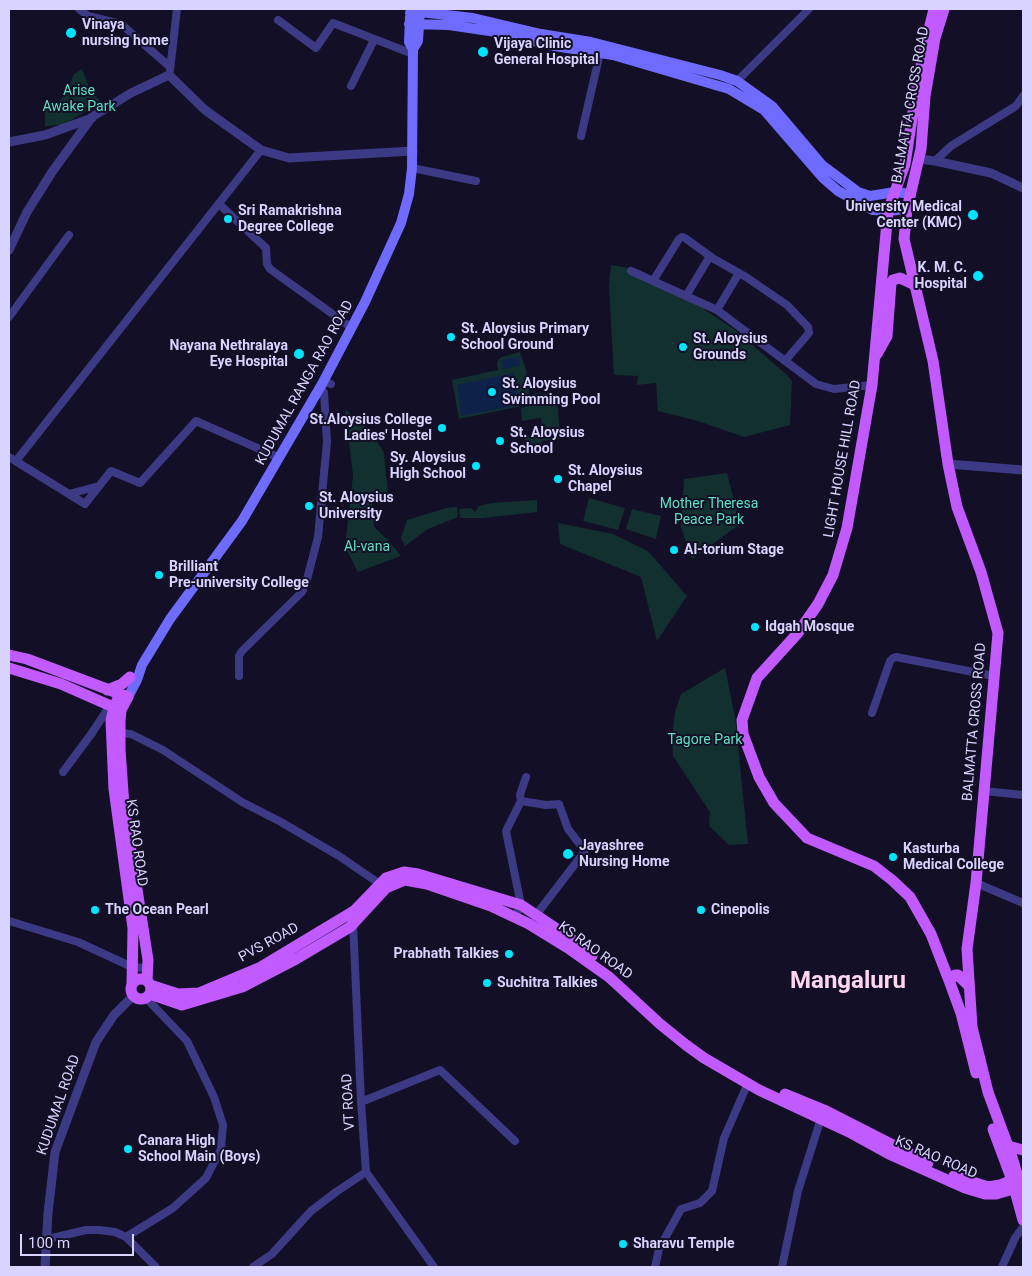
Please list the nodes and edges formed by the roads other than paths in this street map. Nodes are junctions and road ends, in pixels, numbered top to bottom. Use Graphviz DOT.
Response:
graph roads {
  1 [pos="79,9"];
  2 [pos="177,9"];
  3 [pos="809,9"];
  4 [pos="934,9"];
  5 [pos="944,9"];
  6 [pos="415,10"];
  7 [pos="278,20"];
  8 [pos="414,24"];
  9 [pos="374,40"];
  10 [pos="412,48"];
  11 [pos="600,53"];
  12 [pos="170,71"];
  13 [pos="737,81"];
  14 [pos="351,86"];
  15 [pos="1023,96"];
  16 [pos="92,117"];
  17 [pos="581,136"];
  18 [pos="9,142"];
  19 [pos="261,150"];
  20 [pos="413,151"];
  21 [pos="918,160"];
  22 [pos="936,161"];
  23 [pos="412,168"];
  24 [pos="476,181"];
  25 [pos="1023,188"];
  26 [pos="895,192"];
  27 [pos="911,194"];
  28 [pos="219,204"];
  29 [pos="907,209"];
  30 [pos="888,211"];
  31 [pos="69,235"];
  32 [pos="10,247"];
  33 [pos="710,256"];
  34 [pos="631,271"];
  35 [pos="739,273"];
  36 [pos="653,281"];
  37 [pos="915,285"];
  38 [pos="686,296"];
  39 [pos="717,310"];
  40 [pos="9,317"];
  41 [pos="352,328"];
  42 [pos="876,356"];
  43 [pos="786,361"];
  44 [pos="325,385"];
  45 [pos="872,385"];
  46 [pos="280,458"];
  47 [pos="12,459"];
  48 [pos="948,464"];
  49 [pos="1023,470"];
  50 [pos="99,486"];
  51 [pos="69,494"];
  52 [pos="9,655"];
  53 [pos="142,664"];
  54 [pos="9,668"];
  55 [pos="239,676"];
  56 [pos="994,676"];
  57 [pos="130,677"];
  58 [pos="107,690"];
  59 [pos="124,695"];
  60 [pos="109,708"];
  61 [pos="872,713"];
  62 [pos="120,733"];
  63 [pos="116,747"];
  64 [pos="63,772"];
  65 [pos="526,777"];
  66 [pos="984,791"];
  67 [pos="1023,795"];
  68 [pos="521,802"];
  69 [pos="383,881"];
  70 [pos="976,883"];
  71 [pos="1023,903"];
  72 [pos="521,905"];
  73 [pos="536,915"];
  74 [pos="515,917"];
  75 [pos="352,918"];
  76 [pos="9,921"];
  77 [pos="967,949"];
  78 [pos="942,966"];
  79 [pos="132,967"];
  80 [pos="148,968"];
  81 [pos="950,983"];
  82 [pos="969,986"];
  83 [pos="132,990"];
  84 [pos="148,990"];
  85 [pos="748,1083"];
  86 [pos="361,1102"];
  87 [pos="822,1114"];
  88 [pos="515,1141"];
  89 [pos="1008,1146"];
  90 [pos="1023,1150"];
  91 [pos="366,1172"];
  92 [pos="1019,1182"];
  93 [pos="1023,1220"];
  94 [pos="1023,1227"];
  95 [pos="126,1237"];
  96 [pos="48,1239"];
  97 [pos="46,1267"];
  98 [pos="156,1267"];
  99 [pos="253,1267"];
  100 [pos="434,1267"];
  101 [pos="655,1267"];
  102 [pos="782,1267"];
  103 [pos="1002,1267"];
  1 -- 12 [label="street"];
  2 -- 12 [label="street"];
  3 -- 13 [label="street"];
  4 -- 26 [label="main road, LIGHT HOUSE HILL ROAD"];
  5 -- 21 [label="main road, BALMATTA CROSS ROAD"];
  6 -- 8 [label="main road, KUDUMAL RANGA RAO ROAD"];
  6 -- 13 [label="main road"];
  7 -- 9 [label="street"];
  8 -- 10 [label="main road, KUDUMAL RANGA RAO ROAD"];
  8 -- 11 [label="main road"];
  9 -- 10 [label="street"];
  9 -- 14 [label="street"];
  10 -- 20 [label="main road, KUDUMAL RANGA RAO ROAD"];
  11 -- 17 [label="street"];
  11 -- 30 [label="main road"];
  12 -- 16 [label="street"];
  12 -- 19 [label="street"];
  13 -- 26 [label="main road"];
  15 -- 22 [label="street"];
  16 -- 18 [label="street"];
  16 -- 32 [label="street"];
  19 -- 20 [label="street"];
  19 -- 28 [label="street"];
  20 -- 23 [label="main road, KUDUMAL RANGA RAO ROAD"];
  21 -- 22 [label="street"];
  21 -- 27 [label="main road, BALMATTA CROSS ROAD"];
  22 -- 25 [label="street"];
  23 -- 24 [label="street"];
  23 -- 41 [label="main road, KUDUMAL RANGA RAO ROAD"];
  26 -- 27 [label="main road"];
  26 -- 30 [label="main road, LIGHT HOUSE HILL ROAD"];
  27 -- 29 [label="main road, BALMATTA CROSS ROAD"];
  28 -- 41 [label="street"];
  28 -- 47 [label="street"];
  29 -- 30 [label="main road"];
  29 -- 37 [label="main road, BALMATTA CROSS ROAD"];
  30 -- 42 [label="main road, LIGHT HOUSE HILL ROAD"];
  31 -- 40 [label="street"];
  33 -- 35 [label="street"];
  33 -- 36 [label="street"];
  33 -- 38 [label="street"];
  34 -- 36 [label="street"];
  35 -- 39 [label="street"];
  35 -- 43 [label="street"];
  36 -- 38 [label="street"];
  37 -- 42 [label="main road"];
  37 -- 48 [label="main road, BALMATTA CROSS ROAD"];
  38 -- 39 [label="street"];
  39 -- 43 [label="street"];
  41 -- 44 [label="main road, KUDUMAL RANGA RAO ROAD"];
  42 -- 45 [label="main road, LIGHT HOUSE HILL ROAD"];
  43 -- 45 [label="street"];
  44 -- 46 [label="main road, KUDUMAL RANGA RAO ROAD"];
  44 -- 55 [label="street"];
  45 -- 78 [label="main road, LIGHT HOUSE HILL ROAD"];
  46 -- 50 [label="street"];
  46 -- 53 [label="main road, KUDUMAL RANGA RAO ROAD"];
  47 -- 51 [label="street"];
  48 -- 49 [label="street"];
  48 -- 56 [label="main road, BALMATTA CROSS ROAD"];
  50 -- 51 [label="street"];
  50 -- 51 [label="street"];
  52 -- 58 [label="main road"];
  53 -- 57 [label="main road"];
  53 -- 59 [label="main road, KUDUMAL RANGA RAO ROAD"];
  54 -- 60 [label="main road"];
  56 -- 61 [label="street"];
  56 -- 66 [label="main road, BALMATTA CROSS ROAD"];
  57 -- 58 [label="main road"];
  57 -- 59 [label="main road"];
  58 -- 59 [label="main road"];
  59 -- 60 [label="main road, KS RAO ROAD"];
  60 -- 62 [label="main road, KS RAO ROAD"];
  60 -- 63 [label="main road, KS RAO ROAD"];
  60 -- 64 [label="street"];
  62 -- 63 [label="main road, KS RAO ROAD"];
  62 -- 69 [label="street"];
  63 -- 79 [label="main road, KS RAO ROAD"];
  63 -- 80 [label="main road, KS RAO ROAD"];
  65 -- 68 [label="street"];
  66 -- 67 [label="street"];
  66 -- 70 [label="main road, BALMATTA CROSS ROAD"];
  68 -- 72 [label="street"];
  68 -- 73 [label="street"];
  69 -- 72 [label="main road"];
  69 -- 75 [label="main road, PVS ROAD"];
  70 -- 71 [label="street"];
  70 -- 77 [label="main road, BALMATTA CROSS ROAD"];
  72 -- 73 [label="main road"];
  72 -- 74 [label="street"];
  73 -- 87 [label="main road"];
  74 -- 75 [label="main road, KS RAO ROAD"];
  74 -- 85 [label="main road, KS RAO ROAD"];
  75 -- 84 [label="main road, PVS ROAD"];
  75 -- 86 [label="street, VT ROAD"];
  76 -- 79 [label="street"];
  77 -- 78 [label="main road"];
  77 -- 82 [label="main road, BALMATTA CROSS ROAD"];
  78 -- 81 [label="main road, LIGHT HOUSE HILL ROAD"];
  79 -- 80 [label="street"];
  79 -- 83 [label="main road, KS RAO ROAD"];
  80 -- 84 [label="main road, KS RAO ROAD"];
  81 -- 82 [label="main road"];
  81 -- 92 [label="main road, LIGHT HOUSE HILL ROAD"];
  82 -- 89 [label="main road, BALMATTA CROSS ROAD"];
  83 -- 84 [label="main road, PVS ROAD"];
  83 -- 84 [label="main road"];
  83 -- 96 [label="street, KUDUMAL ROAD"];
  84 -- 95 [label="street"];
  85 -- 87 [label="main road, KS RAO ROAD"];
  85 -- 101 [label="street"];
  86 -- 88 [label="street"];
  86 -- 91 [label="street, VT ROAD"];
  87 -- 92 [label="main road"];
  87 -- 102 [label="street"];
  89 -- 90 [label="main road"];
  89 -- 92 [label="main road, BALMATTA CROSS ROAD"];
  91 -- 99 [label="street"];
  91 -- 100 [label="street"];
  92 -- 93 [label="main road"];
  94 -- 103 [label="street"];
  95 -- 96 [label="street"];
  95 -- 98 [label="street"];
  96 -- 97 [label="street, KUDUMAL ROAD"];
}
